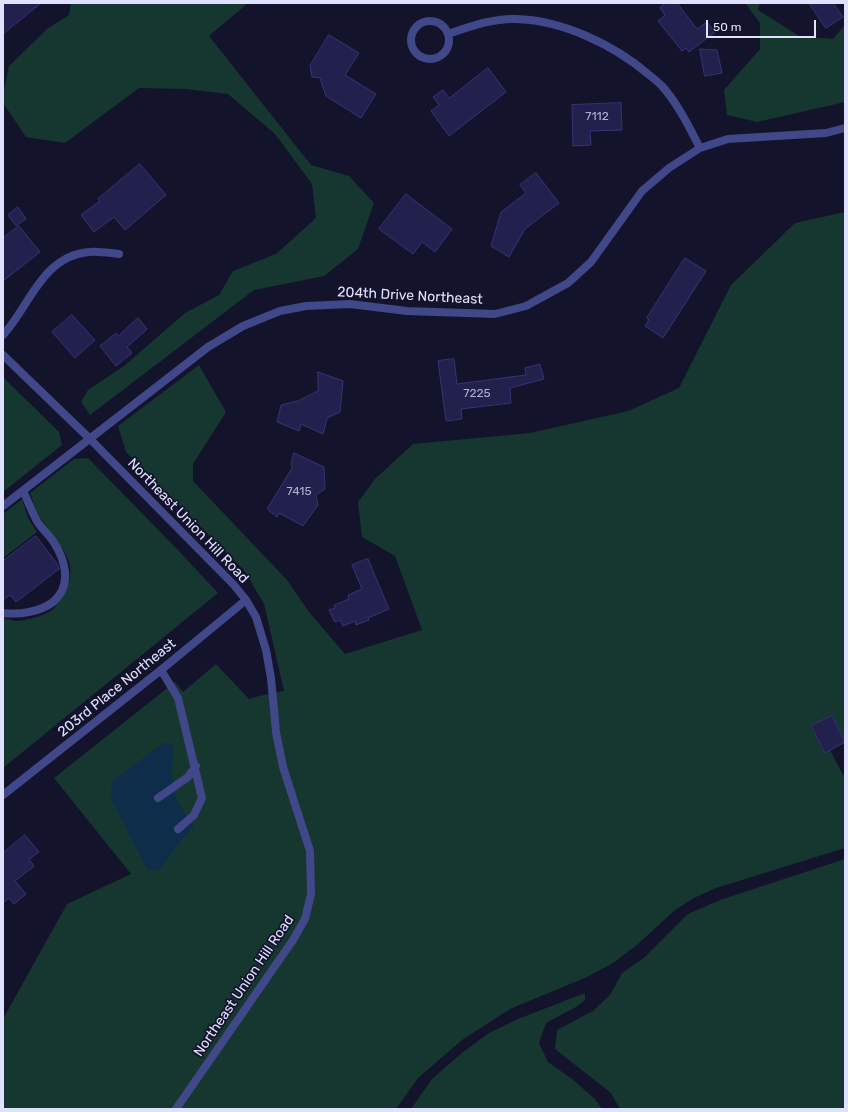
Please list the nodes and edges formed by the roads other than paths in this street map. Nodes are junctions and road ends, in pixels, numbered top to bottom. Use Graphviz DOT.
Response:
graph roads {
  1 [pos="448,34"];
  2 [pos="845,128"];
  3 [pos="700,148"];
  4 [pos="120,254"];
  5 [pos="3,335"];
  6 [pos="3,355"];
  7 [pos="89,438"];
  8 [pos="23,491"];
  9 [pos="3,506"];
  10 [pos="246,600"];
  11 [pos="3,613"];
  12 [pos="161,670"];
  13 [pos="196,766"];
  14 [pos="3,795"];
  15 [pos="158,798"];
  16 [pos="178,829"];
  17 [pos="176,1109"];
  1 -- 1 [label="street"];
  1 -- 3 [label="street"];
  2 -- 3 [label="street, 204th Drive Northeast"];
  3 -- 7 [label="street, 204th Drive Northeast"];
  4 -- 5 [label="street"];
  6 -- 7 [label="street, Northeast Union Hill Road"];
  7 -- 8 [label="street, 204th Drive Northeast"];
  7 -- 10 [label="street, Northeast Union Hill Road"];
  8 -- 9 [label="street, 204th Drive Northeast"];
  8 -- 11 [label="street"];
  10 -- 12 [label="street, 203rd Place Northeast"];
  10 -- 17 [label="street, Northeast Union Hill Road"];
  12 -- 13 [label="street"];
  12 -- 14 [label="street, 203rd Place Northeast"];
  13 -- 15 [label="street"];
  13 -- 16 [label="street"];
}
